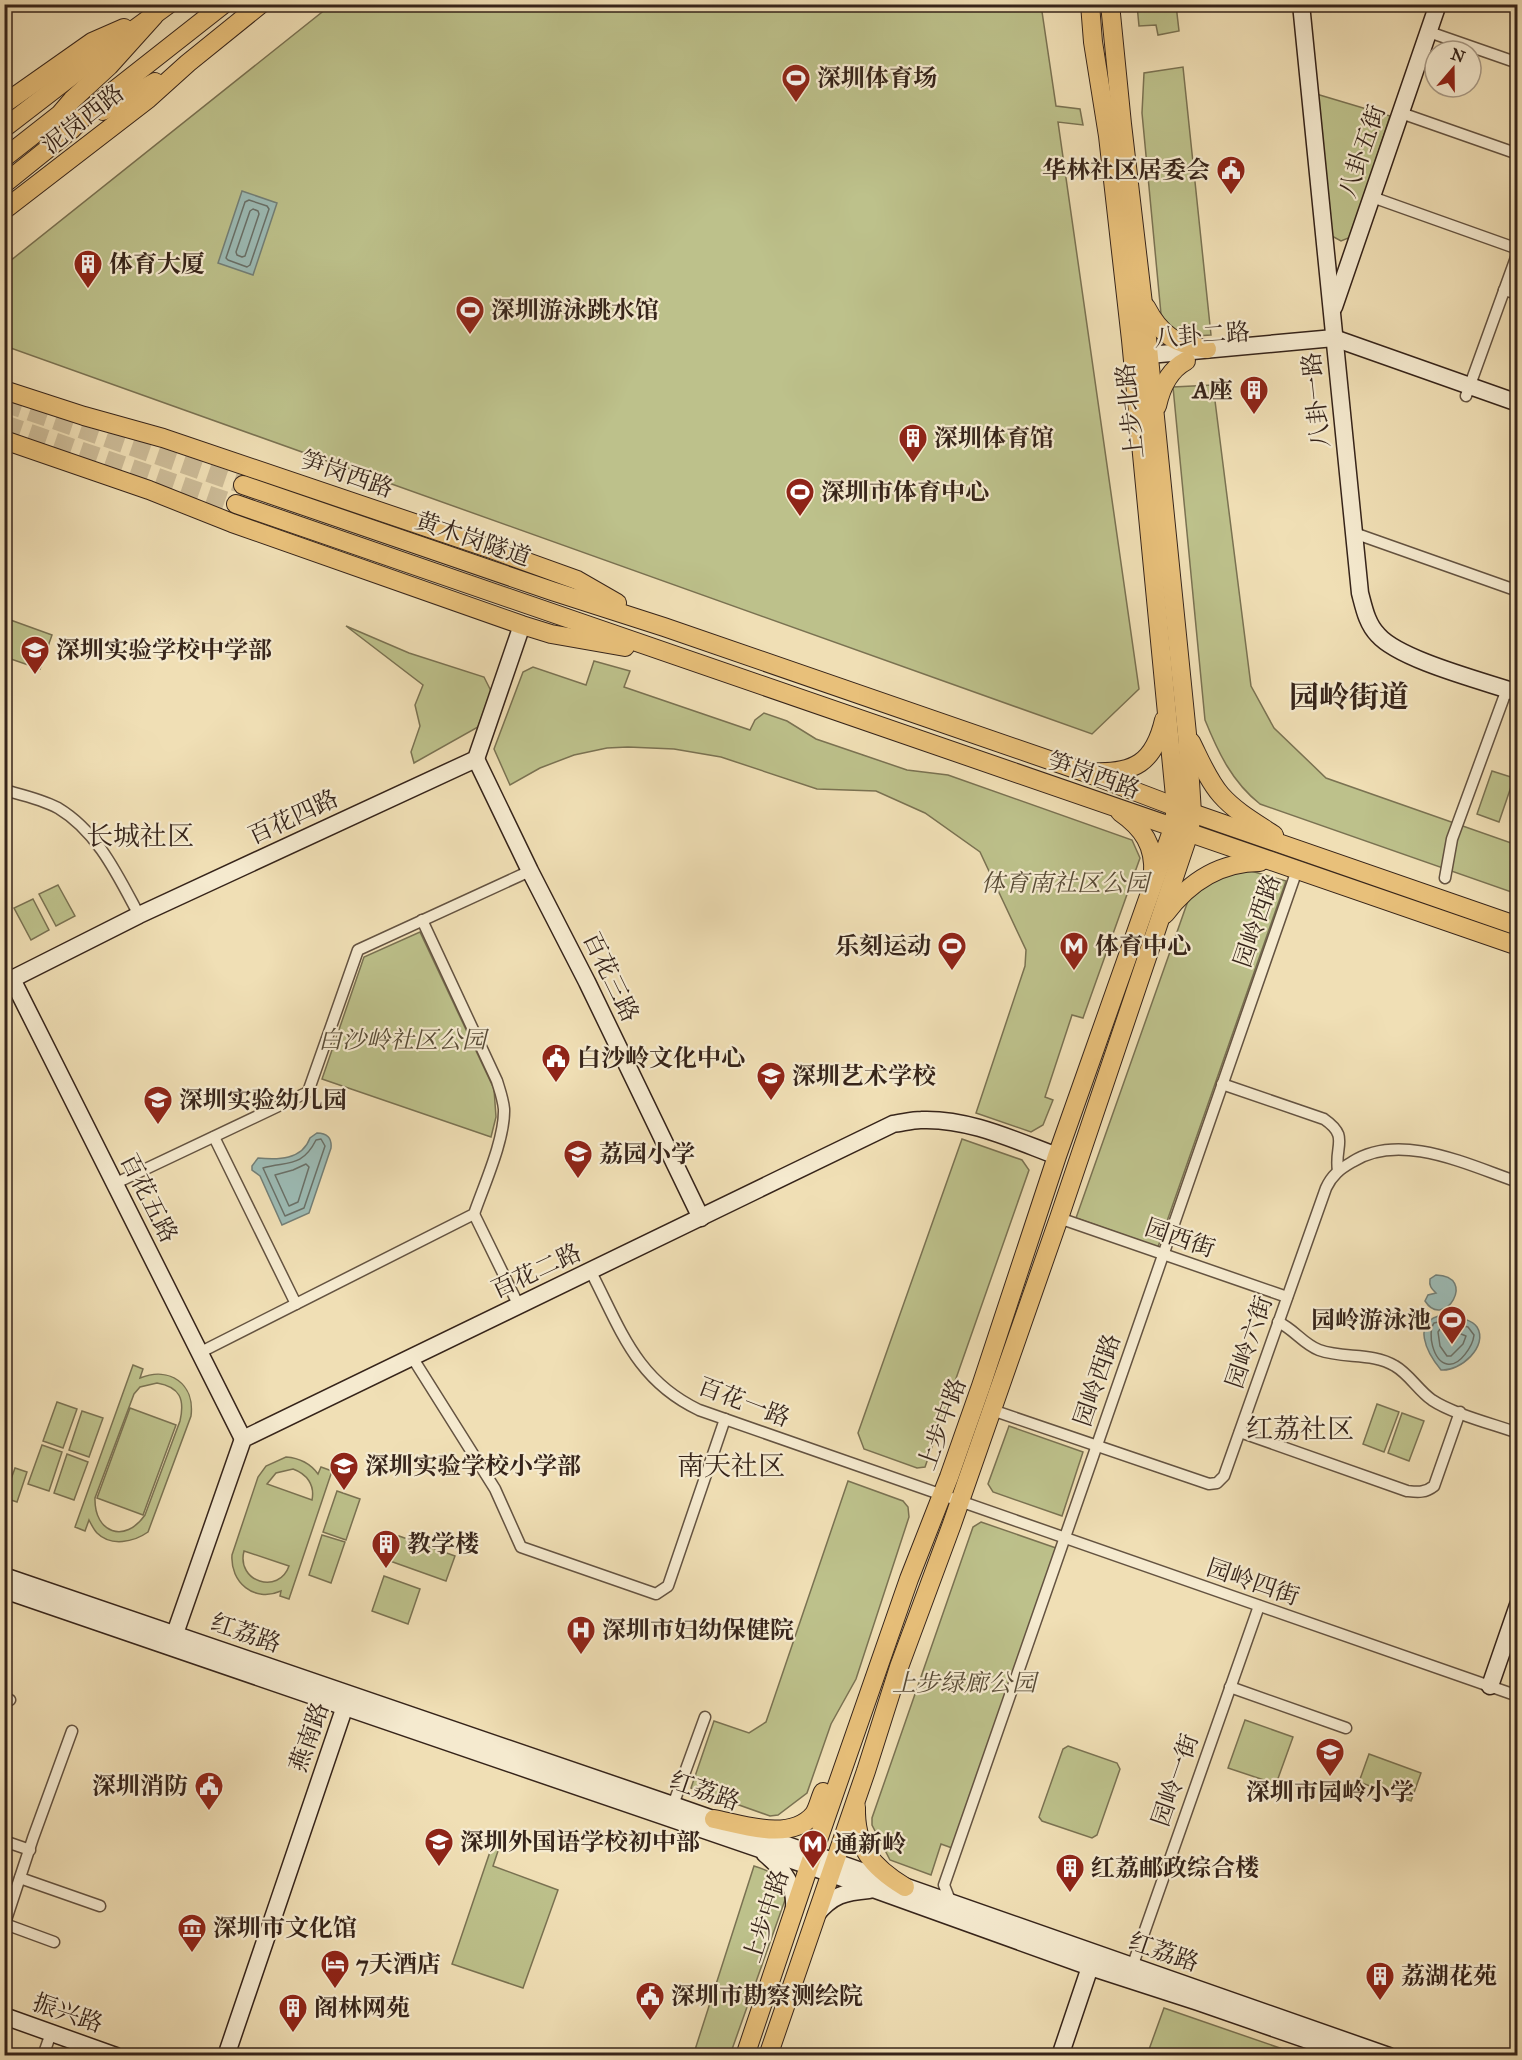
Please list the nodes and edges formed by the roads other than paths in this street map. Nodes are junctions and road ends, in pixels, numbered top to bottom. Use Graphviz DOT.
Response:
graph roads {
  1 [pos="210,4"];
  2 [pos="224,4"];
  3 [pos="261,4"];
  4 [pos="1078,4"];
  5 [pos="1090,4"];
  6 [pos="1110,4"];
  7 [pos="1123,4"];
  8 [pos="1301,4"];
  9 [pos="1438,4"];
  10 [pos="163,8"];
  11 [pos="1429,32"];
  12 [pos="1093,42"];
  13 [pos="188,63"];
  14 [pos="1518,63"];
  15 [pos="4,104"];
  16 [pos="1401,112"];
  17 [pos="60,114"];
  18 [pos="1122,124"];
  19 [pos="4,128"];
  20 [pos="71,130"];
  21 [pos="1518,154"];
  22 [pos="4,158"];
  23 [pos="4,184"];
  24 [pos="1372,197"];
  25 [pos="4,210"];
  26 [pos="1324,242"];
  27 [pos="1355,244"];
  28 [pos="1518,250"];
  29 [pos="1504,290"];
  30 [pos="1518,294"];
  31 [pos="1143,300"];
  32 [pos="1331,314"];
  33 [pos="1334,343"];
  34 [pos="1207,349"];
  35 [pos="1144,360"];
  36 [pos="1186,361"];
  37 [pos="4,390"];
  38 [pos="1468,391"];
  39 [pos="1518,403"];
  40 [pos="1155,414"];
  41 [pos="1518,414"];
  42 [pos="4,440"];
  43 [pos="243,485"];
  44 [pos="236,504"];
  45 [pos="1354,533"];
  46 [pos="552,591"];
  47 [pos="1518,591"];
  48 [pos="545,610"];
  49 [pos="522,625"];
  50 [pos="664,627"];
  51 [pos="655,648"];
  52 [pos="1512,691"];
  53 [pos="1166,710"];
  54 [pos="1187,734"];
  55 [pos="975,735"];
  56 [pos="969,757"];
  57 [pos="476,759"];
  58 [pos="1084,772"];
  59 [pos="4,790"];
  60 [pos="1103,803"];
  61 [pos="1184,810"];
  62 [pos="1181,830"];
  63 [pos="1264,838"];
  64 [pos="1293,848"];
  65 [pos="1265,859"];
  66 [pos="1297,870"];
  67 [pos="530,871"];
  68 [pos="1445,878"];
  69 [pos="1150,891"];
  70 [pos="139,915"];
  71 [pos="422,920"];
  72 [pos="1157,926"];
  73 [pos="1518,926"];
  74 [pos="1518,946"];
  75 [pos="8,981"];
  76 [pos="1222,1084"];
  77 [pos="214,1137"];
  78 [pos="1057,1156"];
  79 [pos="1338,1171"];
  80 [pos="1518,1182"];
  81 [pos="114,1184"];
  82 [pos="474,1214"];
  83 [pos="701,1218"];
  84 [pos="1059,1218"];
  85 [pos="1163,1255"];
  86 [pos="591,1272"];
  87 [pos="1287,1298"];
  88 [pos="296,1304"];
  89 [pos="519,1306"];
  90 [pos="1278,1322"];
  91 [pos="199,1353"];
  92 [pos="412,1357"];
  93 [pos="992,1410"];
  94 [pos="1463,1414"];
  95 [pos="725,1419"];
  96 [pos="1240,1432"];
  97 [pos="1518,1433"];
  98 [pos="243,1439"];
  99 [pos="1096,1446"];
  100 [pos="942,1496"];
  101 [pos="968,1505"];
  102 [pos="1064,1538"];
  103 [pos="4,1576"];
  104 [pos="4,1590"];
  105 [pos="1518,1605"];
  106 [pos="1259,1606"];
  107 [pos="173,1640"];
  108 [pos="1490,1686"];
  109 [pos="1230,1687"];
  110 [pos="1518,1696"];
  111 [pos="350,1703"];
  112 [pos="705,1717"];
  113 [pos="1346,1728"];
  114 [pos="857,1730"];
  115 [pos="72,1731"];
  116 [pos="857,1796"];
  117 [pos="673,1805"];
  118 [pos="714,1819"];
  119 [pos="4,1841"];
  120 [pos="757,1848"];
  121 [pos="30,1850"];
  122 [pos="811,1860"];
  123 [pos="831,1868"];
  124 [pos="20,1878"];
  125 [pos="898,1891"];
  126 [pos="951,1904"];
  127 [pos="100,1906"];
  128 [pos="794,1909"];
  129 [pos="815,1917"];
  130 [pos="5,1925"];
  131 [pos="54,1942"];
  132 [pos="1090,1967"];
  133 [pos="1132,1967"];
  134 [pos="4,2016"];
  135 [pos="51,2032"];
  136 [pos="43,2055"];
  137 [pos="116,2055"];
  138 [pos="226,2055"];
  139 [pos="234,2055"];
  140 [pos="745,2055"];
  141 [pos="768,2055"];
  142 [pos="1060,2055"];
  143 [pos="1354,2055"];
  144 [pos="1389,2055"];
  1 -- 17 [label="main road, 泥岗西路"];
  2 -- 20 [label="main road, 泥岗西路"];
  3 -- 13 [label="main road, 泥岗西路"];
  4 -- 12 [label="main road"];
  5 -- 12 [label="main road, 上步北路"];
  6 -- 18 [label="main road, 上步北路"];
  7 -- 18 [label="main road"];
  8 -- 26 [label="street, 八卦一路"];
  9 -- 11 [label="street, 八卦五街"];
  10 -- 15 [label="main road"];
  10 -- 17 [label="main road, 泥岗西路"];
  10 -- 19 [label="main road, 泥岗西路"];
  11 -- 14 [label="street"];
  11 -- 16 [label="street, 八卦五街"];
  12 -- 35 [label="main road, 上步北路"];
  13 -- 20 [label="main road, 泥岗西路"];
  13 -- 25 [label="main road, 泥岗西路"];
  16 -- 21 [label="street"];
  16 -- 24 [label="street, 八卦五街"];
  17 -- 22 [label="main road, 泥岗西路"];
  18 -- 31 [label="main road, 上步北路"];
  20 -- 23 [label="main road, 泥岗西路"];
  24 -- 27 [label="street, 八卦五街"];
  24 -- 28 [label="street"];
  26 -- 27 [label="street"];
  26 -- 32 [label="street, 八卦一路"];
  27 -- 32 [label="street, 八卦五街"];
  28 -- 29 [label="street"];
  29 -- 30 [label="street"];
  29 -- 38 [label="street"];
  31 -- 34 [label="main road"];
  31 -- 35 [label="main road, 上步北路"];
  32 -- 33 [label="street, 八卦一路"];
  33 -- 34 [label="street, 八卦二路"];
  33 -- 36 [label="street, 八卦二路"];
  33 -- 38 [label="street, 八卦二路"];
  33 -- 45 [label="street, 八卦一路"];
  34 -- 35 [label="street, 八卦二路"];
  35 -- 36 [label="street, 八卦二路"];
  35 -- 40 [label="main road, 上步北路"];
  35 -- 53 [label="main road, 上步北路"];
  36 -- 40 [label="main road"];
  37 -- 50 [label="main road, 笋岗西路"];
  38 -- 39 [label="street, 八卦二路"];
  38 -- 41 [label="street, 八卦二路"];
  40 -- 54 [label="main road, 上步北路"];
  42 -- 49 [label="main road, 笋岗西路"];
  43 -- 46 [label="main road, 黄木岗隧道"];
  44 -- 48 [label="main road, 黄木岗隧道"];
  45 -- 47 [label="street"];
  45 -- 52 [label="street, 八卦一路"];
  46 -- 50 [label="main road, 笋岗西路"];
  48 -- 51 [label="main road, 笋岗西路"];
  49 -- 51 [label="main road, 笋岗西路"];
  49 -- 57 [label="street"];
  50 -- 55 [label="main road, 笋岗西路"];
  51 -- 56 [label="main road, 笋岗西路"];
  52 -- 68 [label="street"];
  53 -- 58 [label="main road"];
  53 -- 61 [label="main road, 上步北路"];
  54 -- 61 [label="main road, 上步北路"];
  54 -- 64 [label="main road"];
  55 -- 56 [label="main road"];
  55 -- 58 [label="main road, 笋岗西路"];
  56 -- 60 [label="main road, 笋岗西路"];
  57 -- 67 [label="street, 百花三路"];
  57 -- 70 [label="street, 百花四路"];
  58 -- 61 [label="main road, 笋岗西路"];
  59 -- 70 [label="street"];
  60 -- 62 [label="main road, 笋岗西路"];
  60 -- 69 [label="main road"];
  61 -- 62 [label="main road, 上步中路"];
  61 -- 63 [label="main road, 笋岗西路"];
  62 -- 65 [label="main road, 笋岗西路"];
  62 -- 69 [label="main road, 上步中路"];
  62 -- 72 [label="main road, 上步中路"];
  63 -- 64 [label="main road, 笋岗西路"];
  63 -- 65 [label="main road"];
  64 -- 73 [label="main road, 笋岗西路"];
  65 -- 66 [label="main road, 笋岗西路"];
  65 -- 72 [label="main road"];
  66 -- 74 [label="main road, 笋岗西路"];
  66 -- 76 [label="street, 园岭西路"];
  67 -- 71 [label="street"];
  67 -- 83 [label="street, 百花三路"];
  69 -- 78 [label="main road, 上步中路"];
  70 -- 75 [label="street, 百花四路"];
  71 -- 77 [label="street"];
  71 -- 82 [label="street"];
  72 -- 84 [label="main road, 上步中路"];
  75 -- 81 [label="street, 百花五路"];
  76 -- 79 [label="street"];
  76 -- 85 [label="street, 园岭西路"];
  77 -- 81 [label="street"];
  77 -- 88 [label="street"];
  78 -- 83 [label="street, 百花二路"];
  78 -- 100 [label="main road, 上步中路"];
  79 -- 80 [label="street, 园岭六街"];
  79 -- 87 [label="street, 园岭六街"];
  81 -- 91 [label="street, 百花五路"];
  82 -- 88 [label="street"];
  82 -- 89 [label="street"];
  83 -- 86 [label="street, 百花二路"];
  84 -- 85 [label="street, 园西街"];
  84 -- 93 [label="main road, 上步中路"];
  85 -- 87 [label="street, 园西街"];
  85 -- 99 [label="street, 园岭西路"];
  86 -- 89 [label="street, 百花二路"];
  86 -- 95 [label="street, 百花一路"];
  87 -- 90 [label="street, 园岭六街"];
  88 -- 91 [label="street"];
  89 -- 92 [label="street, 百花二路"];
  90 -- 94 [label="street"];
  90 -- 96 [label="street, 园岭六街"];
  91 -- 98 [label="street, 百花五路"];
  92 -- 95 [label="street"];
  92 -- 98 [label="street, 百花二路"];
  93 -- 99 [label="street, 园岭六街"];
  93 -- 101 [label="main road, 上步中路"];
  94 -- 96 [label="street"];
  94 -- 97 [label="street"];
  95 -- 100 [label="street, 百花一路"];
  96 -- 99 [label="street, 园岭六街"];
  98 -- 107 [label="street"];
  99 -- 102 [label="street, 园岭西路"];
  100 -- 101 [label="street, 百花一路"];
  100 -- 114 [label="main road, 上步中路"];
  101 -- 102 [label="street, 园岭四街"];
  101 -- 116 [label="main road, 上步中路"];
  102 -- 106 [label="street, 园岭四街"];
  102 -- 126 [label="street, 园岭西路"];
  103 -- 107 [label="street, 红荔路"];
  104 -- 107 [label="street, 红荔路"];
  105 -- 108 [label="street"];
  106 -- 108 [label="street, 园岭四街"];
  106 -- 109 [label="street, 园岭一街"];
  107 -- 111 [label="street, 红荔路"];
  108 -- 110 [label="street, 园岭四街"];
  109 -- 113 [label="street"];
  109 -- 133 [label="street, 园岭一街"];
  111 -- 117 [label="street, 红荔路"];
  111 -- 120 [label="street, 红荔路"];
  111 -- 138 [label="street, 燕南路"];
  111 -- 139 [label="street, 燕南路"];
  112 -- 117 [label="street"];
  114 -- 118 [label="main road"];
  114 -- 122 [label="main road, 上步中路"];
  115 -- 121 [label="street"];
  116 -- 123 [label="main road, 上步中路"];
  116 -- 125 [label="main road"];
  117 -- 118 [label="street, 红荔路"];
  118 -- 122 [label="street, 红荔路"];
  119 -- 121 [label="street"];
  120 -- 122 [label="street, 红荔路"];
  120 -- 128 [label="street"];
  121 -- 124 [label="street"];
  122 -- 123 [label="street, 红荔路"];
  122 -- 128 [label="main road, 上步中路"];
  123 -- 125 [label="street, 红荔路"];
  123 -- 129 [label="main road, 上步中路"];
  124 -- 127 [label="street"];
  124 -- 130 [label="street"];
  125 -- 126 [label="street, 红荔路"];
  125 -- 129 [label="street"];
  125 -- 132 [label="street, 红荔路"];
  126 -- 133 [label="street, 红荔路"];
  128 -- 140 [label="main road, 上步中路"];
  129 -- 141 [label="main road, 上步中路"];
  130 -- 131 [label="street"];
  132 -- 142 [label="street"];
  132 -- 143 [label="street, 红荔路"];
  133 -- 144 [label="street, 红荔路"];
  134 -- 135 [label="street, 振兴路"];
  135 -- 136 [label="street"];
  135 -- 137 [label="street, 振兴路"];
}
